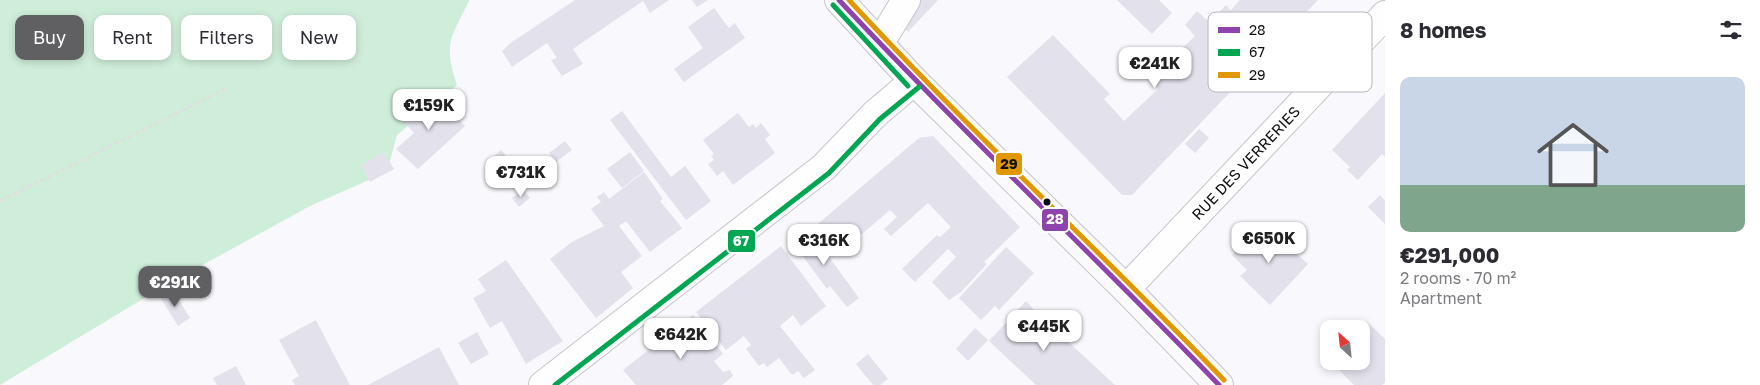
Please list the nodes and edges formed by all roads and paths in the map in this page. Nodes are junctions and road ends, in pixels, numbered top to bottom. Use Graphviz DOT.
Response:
graph roads {
  1 [pos="839,0"];
  2 [pos="906,0"];
  3 [pos="1385,15"];
  4 [pos="1372,29"];
  5 [pos="880,43"];
  6 [pos="914,80"];
  7 [pos="227,88"];
  8 [pos="1312,92"];
  9 [pos="0,201"];
  10 [pos="1126,288"];
  11 [pos="543,385"];
  12 [pos="1219,385"];
  1 -- 5 [label="main road"];
  2 -- 5 [label="street"];
  3 -- 4 [label="street, RUE DES VERRERIES"];
  5 -- 6 [label="main road"];
  6 -- 10 [label="main road"];
  6 -- 11 [label="street"];
  7 -- 9 [label="path"];
  8 -- 10 [label="street, RUE DES VERRERIES"];
  10 -- 12 [label="main road"];
}
